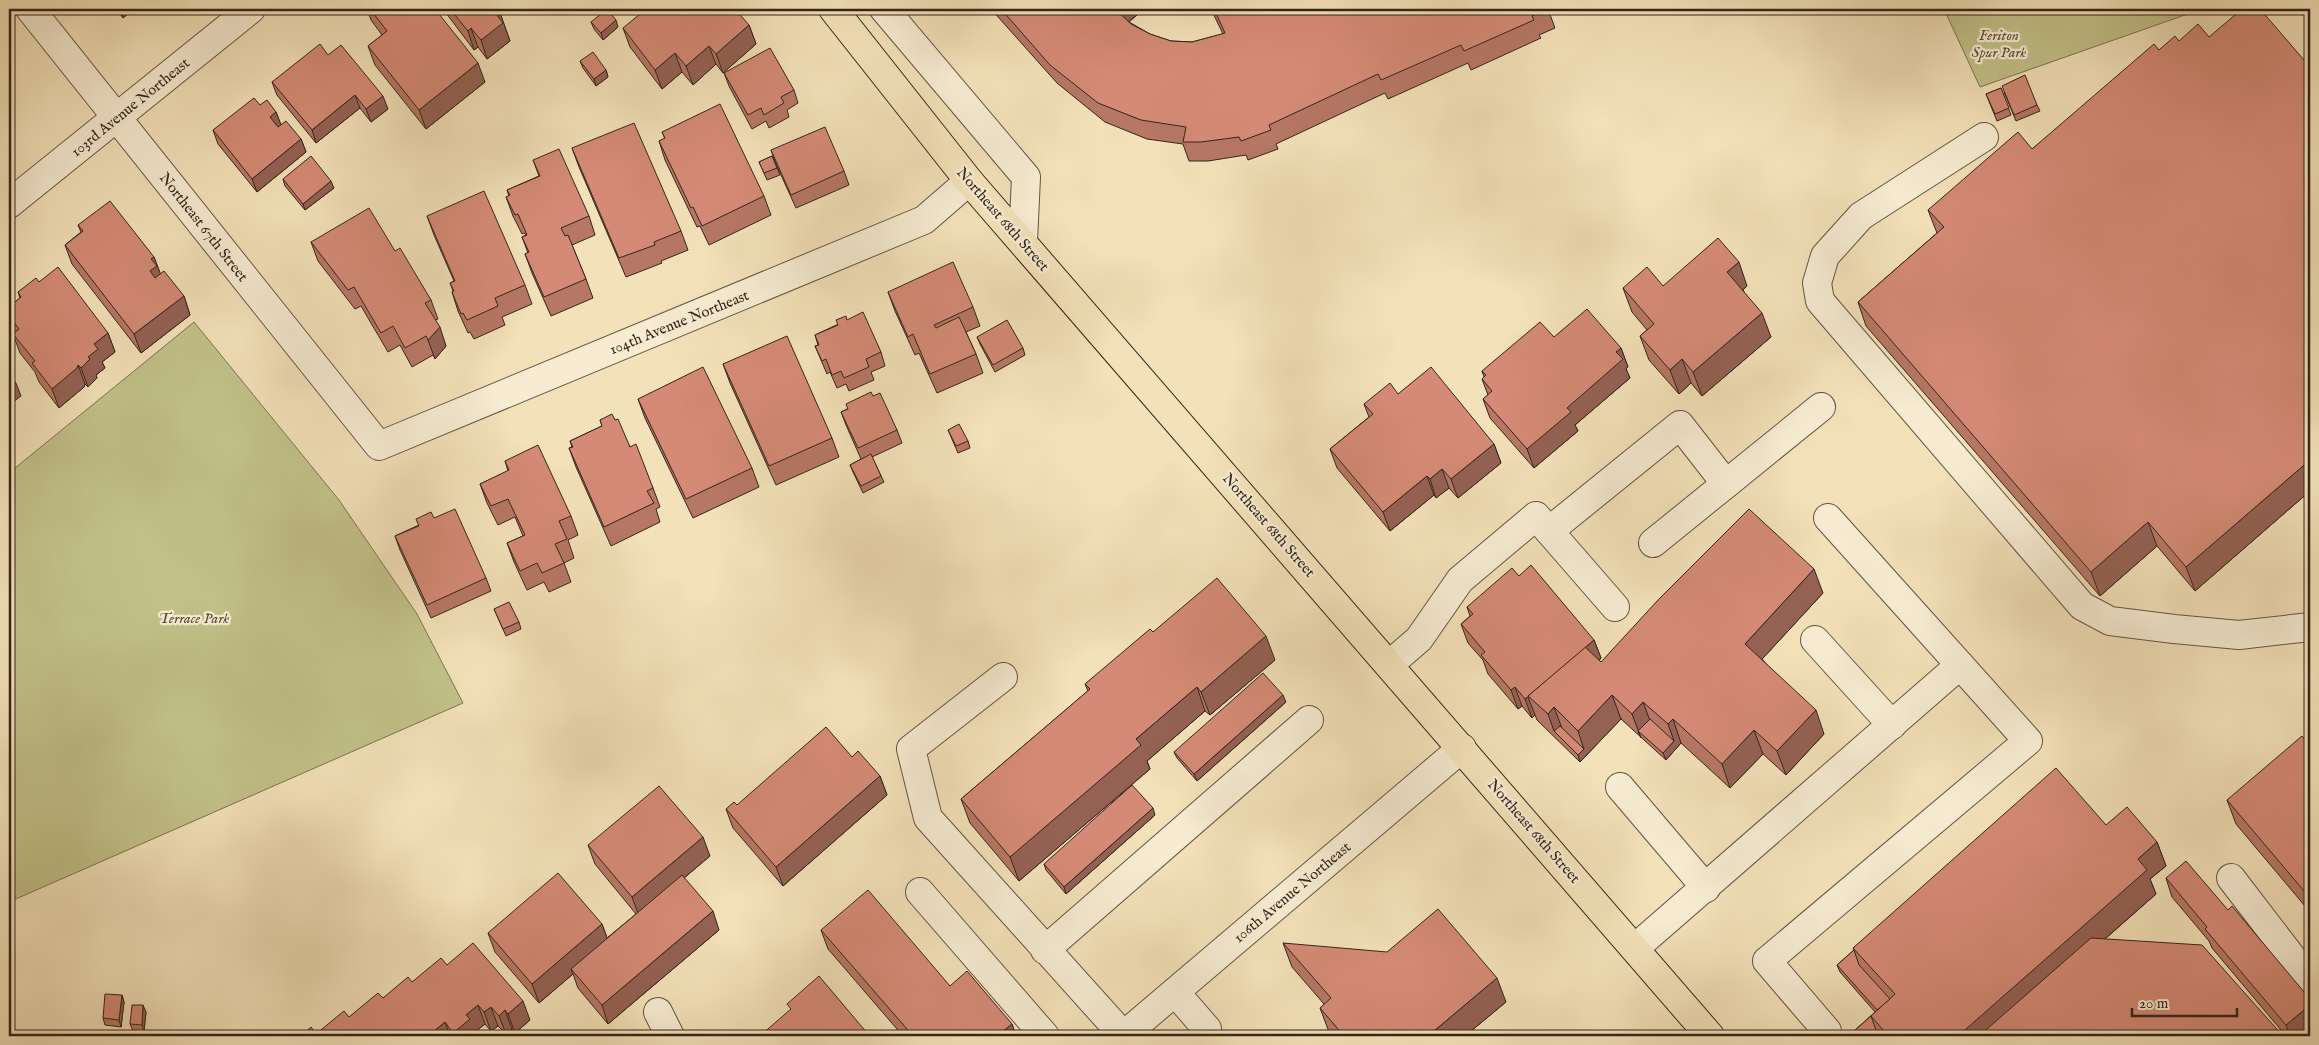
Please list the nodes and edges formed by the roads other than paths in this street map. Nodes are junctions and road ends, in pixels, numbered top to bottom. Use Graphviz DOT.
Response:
graph roads {
  1 [pos="30,9"];
  2 [pos="250,9"];
  3 [pos="833,9"];
  4 [pos="884,9"];
  5 [pos="117,116"];
  6 [pos="1984,138"];
  7 [pos="969,181"];
  8 [pos="9,204"];
  9 [pos="1023,242"];
  10 [pos="1821,407"];
  11 [pos="379,446"];
  12 [pos="1726,484"];
  13 [pos="1828,518"];
  14 [pos="1549,532"];
  15 [pos="1652,543"];
  16 [pos="1615,607"];
  17 [pos="2310,627"];
  18 [pos="1815,640"];
  19 [pos="1390,664"];
  20 [pos="1960,665"];
  21 [pos="1003,677"];
  22 [pos="1309,720"];
  23 [pos="1892,725"];
  24 [pos="1462,748"];
  25 [pos="1620,787"];
  26 [pos="2231,878"];
  27 [pos="1706,888"];
  28 [pos="920,892"];
  29 [pos="1635,948"];
  30 [pos="1045,950"];
  31 [pos="2310,981"];
  32 [pos="1175,992"];
  33 [pos="658,1012"];
  34 [pos="1207,1029"];
  35 [pos="670,1036"];
  36 [pos="1045,1036"];
  37 [pos="1123,1036"];
  38 [pos="1710,1036"];
  39 [pos="1821,1036"];
  1 -- 5 [label="street, Northeast 67th Street"];
  2 -- 5 [label="street, 103rd Avenue Northeast"];
  3 -- 7 [label="main road, Northeast 68th Street"];
  4 -- 9 [label="street"];
  5 -- 8 [label="street, 103rd Avenue Northeast"];
  5 -- 11 [label="street, Northeast 67th Street"];
  6 -- 17 [label="street"];
  7 -- 9 [label="main road, Northeast 68th Street"];
  7 -- 11 [label="street, 104th Avenue Northeast"];
  9 -- 19 [label="main road, Northeast 68th Street"];
  10 -- 12 [label="street"];
  12 -- 14 [label="street"];
  12 -- 15 [label="street"];
  13 -- 20 [label="street"];
  14 -- 16 [label="street"];
  14 -- 19 [label="street"];
  18 -- 23 [label="street"];
  19 -- 24 [label="main road, Northeast 68th Street"];
  20 -- 23 [label="street"];
  20 -- 39 [label="street"];
  21 -- 30 [label="street"];
  22 -- 30 [label="street"];
  23 -- 27 [label="street"];
  24 -- 29 [label="main road, Northeast 68th Street"];
  24 -- 32 [label="street, 106th Avenue Northeast"];
  25 -- 27 [label="street"];
  26 -- 31 [label="street"];
  27 -- 29 [label="street"];
  28 -- 36 [label="street"];
  29 -- 38 [label="main road, Northeast 68th Street"];
  30 -- 37 [label="street"];
  32 -- 34 [label="street"];
  32 -- 37 [label="street, 106th Avenue Northeast"];
  33 -- 35 [label="street"];
}
